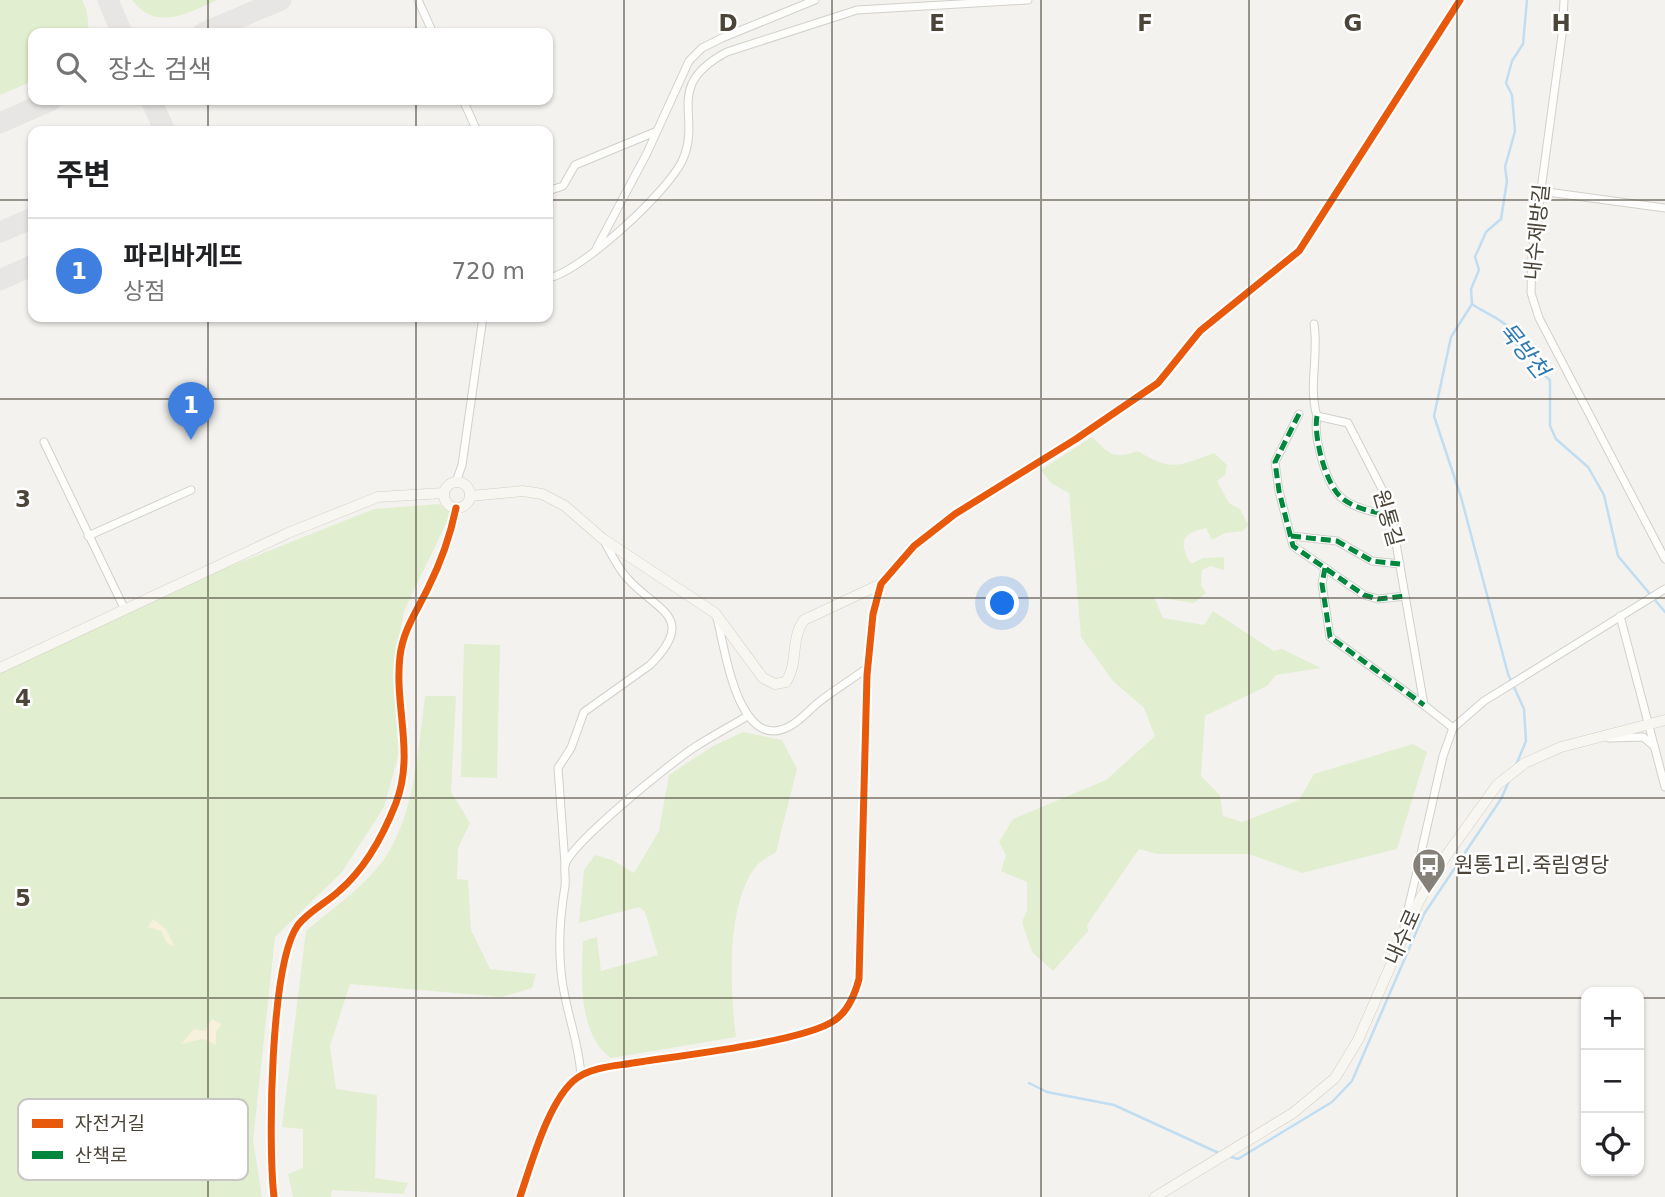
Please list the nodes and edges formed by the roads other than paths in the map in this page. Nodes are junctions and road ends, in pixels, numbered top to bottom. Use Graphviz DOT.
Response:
graph roads {
  1 [pos="418,0"];
  2 [pos="815,0"];
  3 [pos="1028,0"];
  4 [pos="1460,0"];
  5 [pos="1564,0"];
  6 [pos="431,28"];
  7 [pos="465,105"];
  8 [pos="475,126"];
  9 [pos="655,132"];
  10 [pos="553,189"];
  11 [pos="1540,191"];
  12 [pos="1665,208"];
  13 [pos="594,253"];
  14 [pos="553,276"];
  15 [pos="482,322"];
  16 [pos="1314,324"];
  17 [pos="1299,414"];
  18 [pos="1317,416"];
  19 [pos="44,442"];
  20 [pos="456,482"];
  21 [pos="191,490"];
  22 [pos="444,493"];
  23 [pos="470,496"];
  24 [pos="456,508"];
  25 [pos="1391,516"];
  26 [pos="88,536"];
  27 [pos="1291,536"];
  28 [pos="603,539"];
  29 [pos="1665,559"];
  30 [pos="1400,564"];
  31 [pos="1325,568"];
  32 [pos="881,584"];
  33 [pos="1665,589"];
  34 [pos="1405,596"];
  35 [pos="125,610"];
  36 [pos="715,613"];
  37 [pos="1623,615"];
  38 [pos="0,668"];
  39 [pos="867,668"];
  40 [pos="1424,705"];
  41 [pos="746,717"];
  42 [pos="1665,720"];
  43 [pos="1650,725"];
  44 [pos="1453,728"];
  45 [pos="1595,738"];
  46 [pos="1656,748"];
  47 [pos="1665,787"];
  48 [pos="1419,862"];
  49 [pos="565,864"];
  50 [pos="1433,876"];
  51 [pos="1403,932"];
  52 [pos="581,1076"];
  53 [pos="274,1197"];
  54 [pos="520,1197"];
  55 [pos="1155,1197"];
  1 -- 6 [label="street"];
  2 -- 9 [label="street"];
  3 -- 13 [label="street"];
  4 -- 32 [label="street"];
  5 -- 11 [label="street, 내수제방길"];
  7 -- 8 [label="street"];
  9 -- 10 [label="street"];
  9 -- 13 [label="street"];
  11 -- 12 [label="street"];
  11 -- 29 [label="street, 내수제방길"];
  13 -- 14 [label="street"];
  15 -- 20 [label="street"];
  16 -- 18 [label="street"];
  17 -- 27 [label="street"];
  18 -- 25 [label="street, 원통길"];
  18 -- 25 [label="street"];
  19 -- 26 [label="street"];
  20 -- 22 [label="street"];
  20 -- 23 [label="street"];
  21 -- 26 [label="street"];
  22 -- 24 [label="street"];
  22 -- 35 [label="street"];
  23 -- 24 [label="street"];
  23 -- 28 [label="street"];
  24 -- 53 [label="street"];
  25 -- 30 [label="street, 원통길"];
  26 -- 35 [label="street"];
  27 -- 30 [label="street"];
  27 -- 31 [label="street"];
  28 -- 36 [label="street"];
  28 -- 49 [label="street"];
  30 -- 34 [label="street, 원통길"];
  31 -- 34 [label="street"];
  31 -- 40 [label="street"];
  32 -- 36 [label="street"];
  32 -- 39 [label="street"];
  33 -- 37 [label="street"];
  34 -- 40 [label="street, 원통길"];
  35 -- 38 [label="street"];
  36 -- 41 [label="street"];
  37 -- 43 [label="street"];
  37 -- 44 [label="street"];
  39 -- 41 [label="street"];
  39 -- 52 [label="street"];
  40 -- 44 [label="street"];
  41 -- 49 [label="street"];
  42 -- 43 [label="street, 내수로"];
  43 -- 45 [label="street, 내수로"];
  43 -- 46 [label="street"];
  44 -- 48 [label="street"];
  45 -- 46 [label="street"];
  45 -- 50 [label="street, 내수로"];
  46 -- 47 [label="street"];
  48 -- 50 [label="street"];
  48 -- 51 [label="street"];
  49 -- 52 [label="street"];
  50 -- 51 [label="street, 내수로"];
  51 -- 55 [label="street, 내수로"];
  52 -- 54 [label="street"];
}
